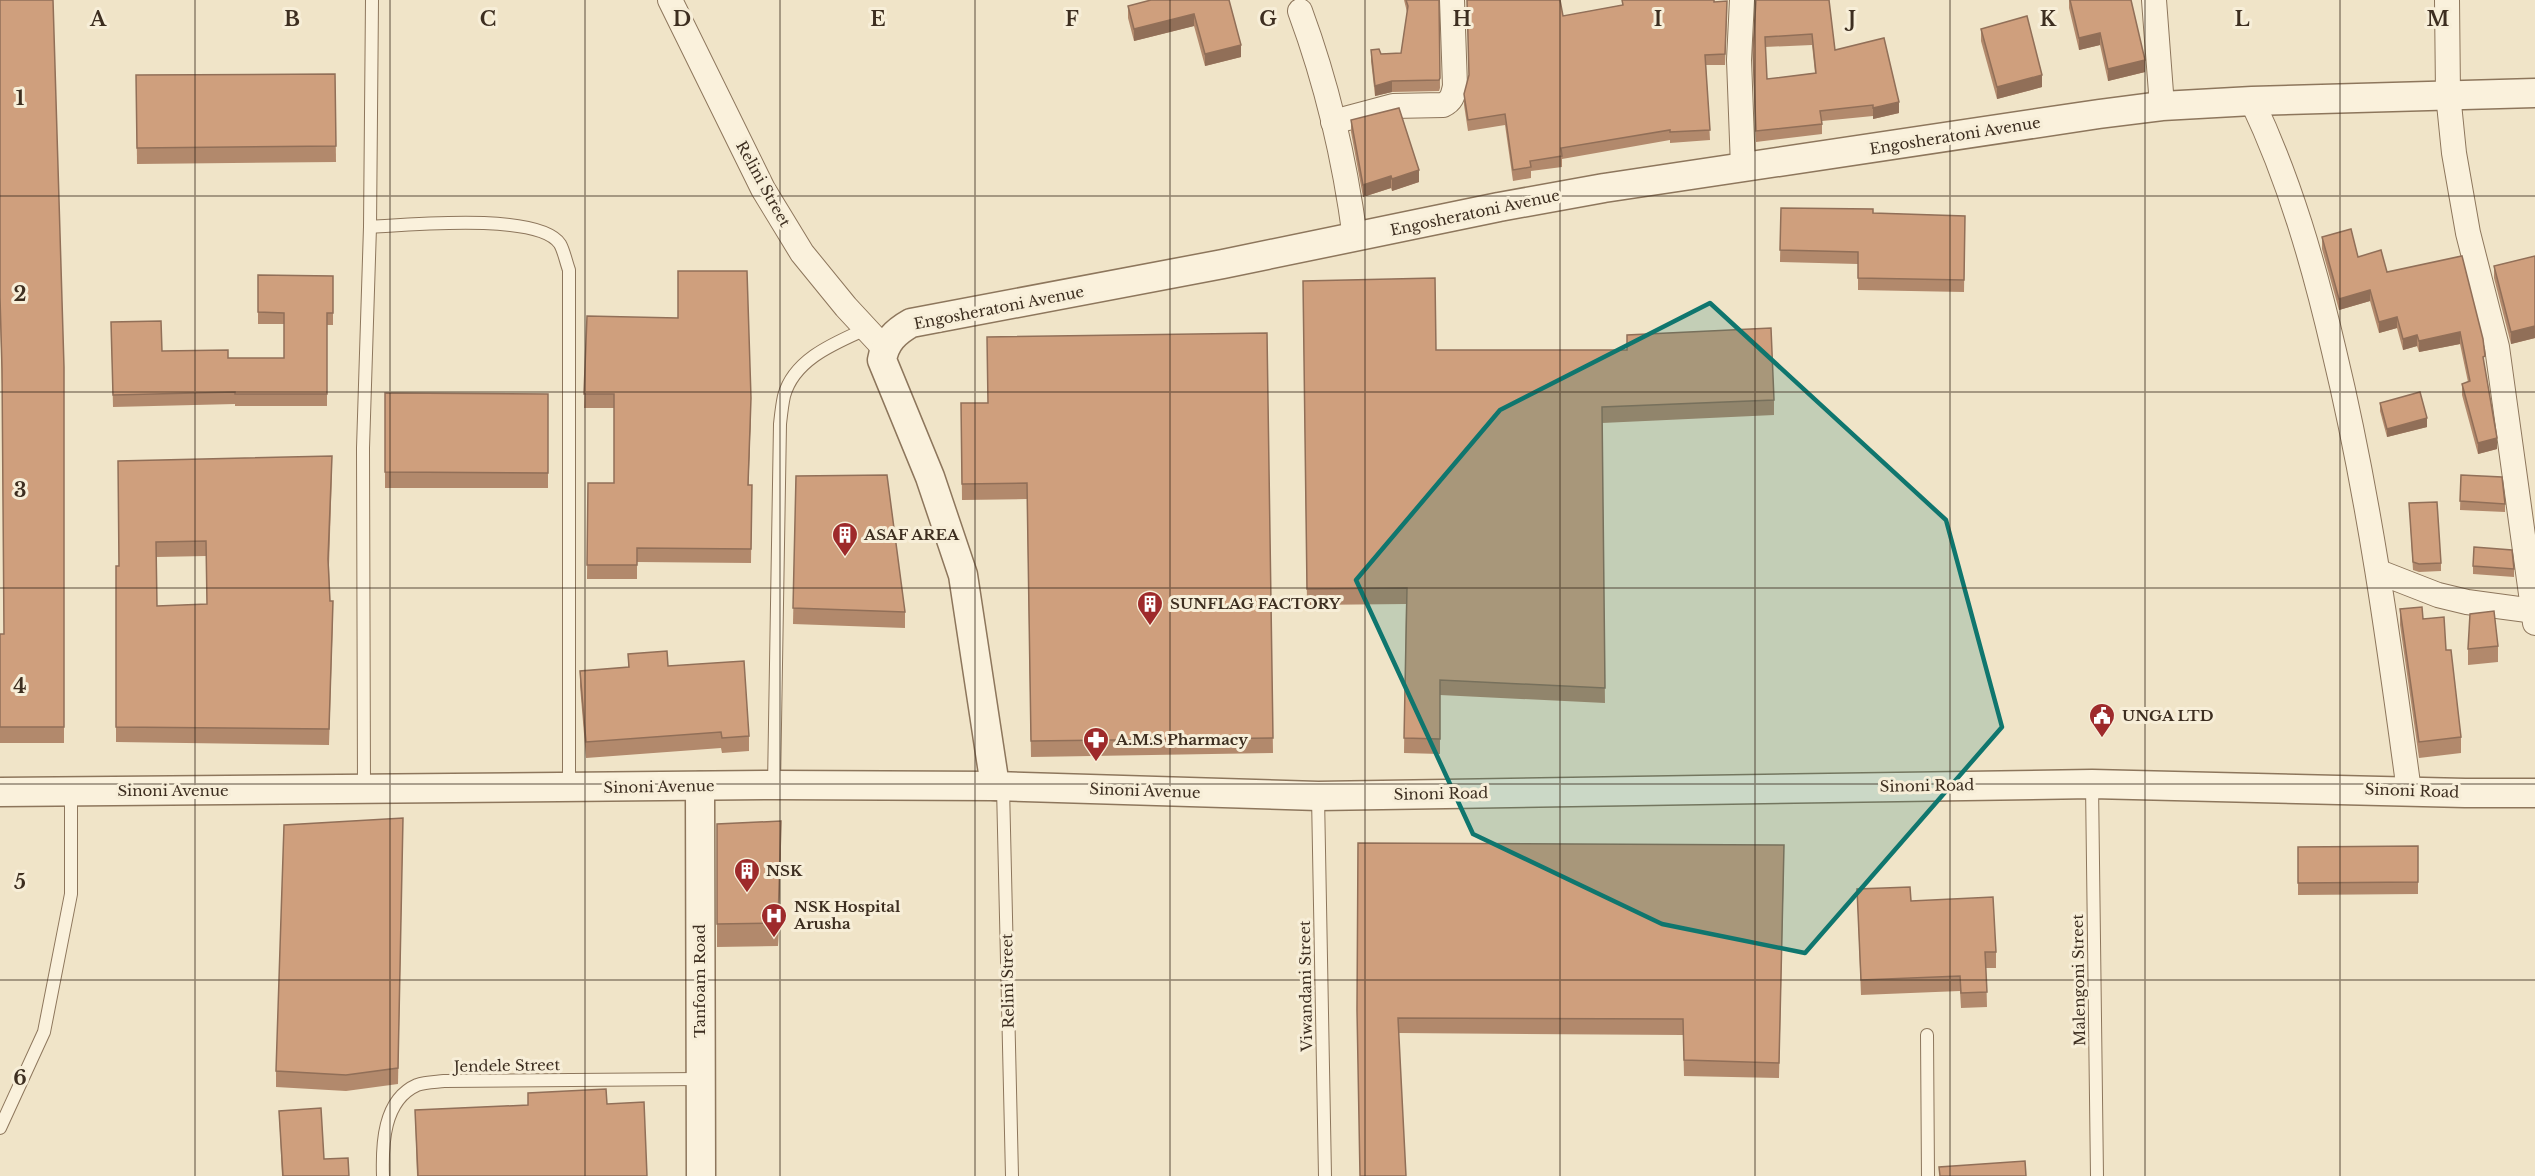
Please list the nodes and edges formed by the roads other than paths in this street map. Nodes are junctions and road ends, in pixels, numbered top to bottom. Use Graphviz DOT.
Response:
graph roads {
  1 [pos="372,0"];
  2 [pos="670,0"];
  3 [pos="1452,0"];
  4 [pos="1742,0"];
  5 [pos="2154,0"];
  6 [pos="2447,0"];
  7 [pos="1300,11"];
  8 [pos="2535,93"];
  9 [pos="2448,94"];
  10 [pos="2252,101"];
  11 [pos="2162,106"];
  12 [pos="1333,122"];
  13 [pos="1743,167"];
  14 [pos="370,226"];
  15 [pos="1355,238"];
  16 [pos="875,338"];
  17 [pos="2379,572"];
  18 [pos="2534,615"];
  19 [pos="2092,784"];
  20 [pos="774,785"];
  21 [pos="700,786"];
  22 [pos="999,787"];
  23 [pos="569,788"];
  24 [pos="364,790"];
  25 [pos="2409,791"];
  26 [pos="0,792"];
  27 [pos="71,792"];
  28 [pos="2535,793"];
  29 [pos="1318,796"];
  30 [pos="1927,1035"];
  31 [pos="700,1079"];
  32 [pos="0,1128"];
  33 [pos="383,1176"];
  34 [pos="701,1176"];
  35 [pos="1012,1176"];
  36 [pos="1325,1176"];
  37 [pos="1928,1176"];
  38 [pos="2097,1176"];
  1 -- 14 [label="lane"];
  2 -- 16 [label="street, Relini Street"];
  3 -- 12 [label="street"];
  4 -- 13 [label="street"];
  5 -- 11 [label="street"];
  6 -- 9 [label="street"];
  7 -- 12 [label="street"];
  8 -- 9 [label="street, Engosheratoni Avenue"];
  9 -- 10 [label="street, Engosheratoni Avenue"];
  9 -- 18 [label="street"];
  10 -- 11 [label="street, Engosheratoni Avenue"];
  10 -- 17 [label="street"];
  11 -- 13 [label="street, Engosheratoni Avenue"];
  12 -- 15 [label="street"];
  13 -- 15 [label="street, Engosheratoni Avenue"];
  14 -- 23 [label="lane"];
  14 -- 24 [label="lane"];
  15 -- 16 [label="street, Engosheratoni Avenue"];
  16 -- 20 [label="lane"];
  16 -- 22 [label="street"];
  17 -- 18 [label="street"];
  17 -- 25 [label="street"];
  19 -- 25 [label="street, Sinoni Road"];
  19 -- 29 [label="street, Sinoni Road"];
  19 -- 38 [label="lane, Malengoni Street"];
  20 -- 21 [label="street, Sinoni Avenue"];
  20 -- 22 [label="street, Sinoni Avenue"];
  21 -- 23 [label="street, Sinoni Avenue"];
  21 -- 31 [label="street, Tanfoam Road"];
  22 -- 29 [label="street, Sinoni Avenue"];
  22 -- 35 [label="lane, Relini Street"];
  23 -- 24 [label="street, Sinoni Avenue"];
  24 -- 27 [label="street, Sinoni Avenue"];
  25 -- 28 [label="street, Sinoni Road"];
  26 -- 27 [label="street, Sinoni Avenue"];
  27 -- 32 [label="lane"];
  29 -- 36 [label="lane, Viwandani Street"];
  30 -- 37 [label="lane"];
  31 -- 33 [label="lane, Jendele Street"];
  31 -- 34 [label="street, Tanfoam Road"];
}
